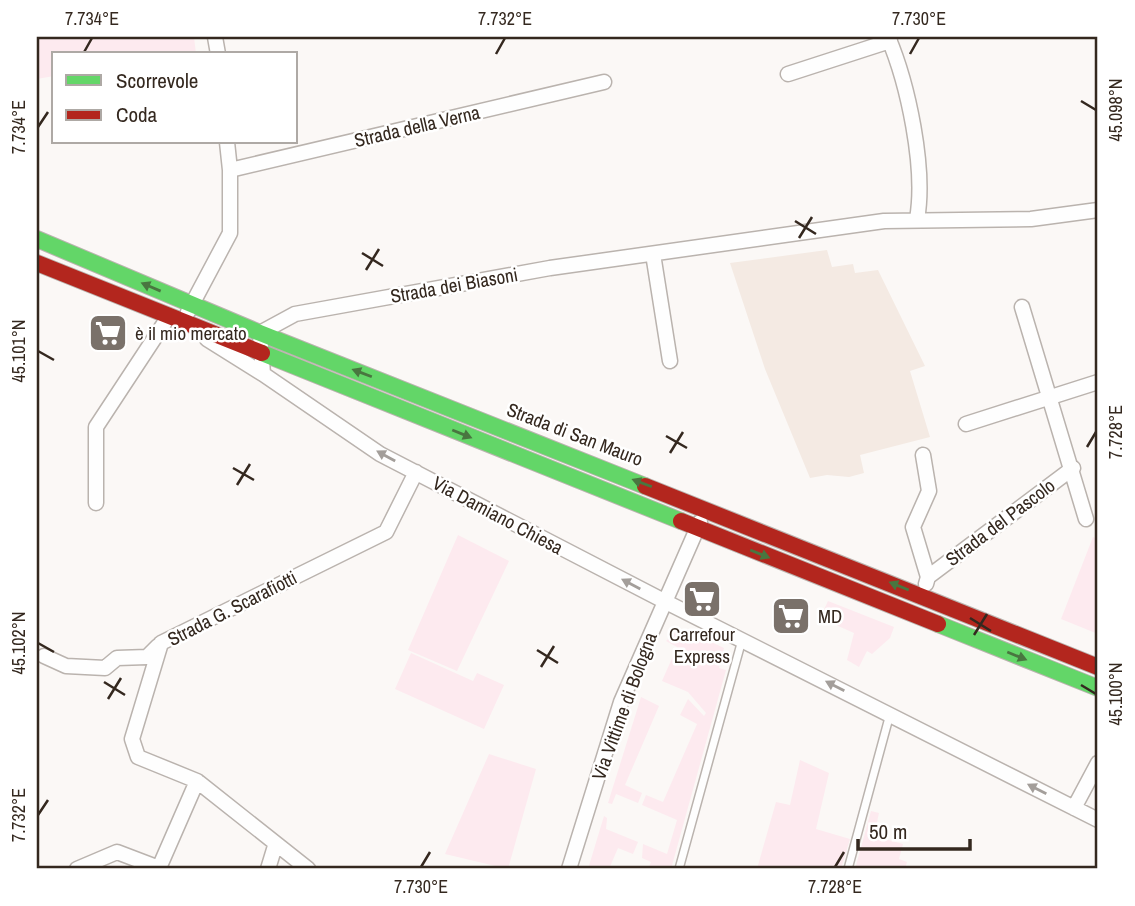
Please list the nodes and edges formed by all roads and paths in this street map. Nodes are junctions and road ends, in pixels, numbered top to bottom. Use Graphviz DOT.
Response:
graph roads {
  1 [pos="889,39"];
  2 [pos="788,74"];
  3 [pos="604,82"];
  4 [pos="227,144"];
  5 [pos="230,170"];
  6 [pos="1098,210"];
  7 [pos="917,219"];
  8 [pos="37,230"];
  9 [pos="37,239"];
  10 [pos="66,251"];
  11 [pos="653,254"];
  12 [pos="37,263"];
  13 [pos="192,304"];
  14 [pos="1022,307"];
  15 [pos="176,319"];
  16 [pos="260,332"];
  17 [pos="262,354"];
  18 [pos="670,361"];
  19 [pos="264,374"];
  20 [pos="1098,382"];
  21 [pos="1051,397"];
  22 [pos="966,424"];
  23 [pos="923,455"];
  24 [pos="1073,468"];
  25 [pos="416,472"];
  26 [pos="96,503"];
  27 [pos="706,508"];
  28 [pos="1086,519"];
  29 [pos="696,529"];
  30 [pos="928,577"];
  31 [pos="922,595"];
  32 [pos="664,601"];
  33 [pos="742,639"];
  34 [pos="161,643"];
  35 [pos="44,656"];
  36 [pos="1098,667"];
  37 [pos="1098,688"];
  38 [pos="890,713"];
  39 [pos="1098,763"];
  40 [pos="197,781"];
  41 [pos="1074,808"];
  42 [pos="1098,820"];
  43 [pos="275,846"];
  44 [pos="78,869"];
  45 [pos="268,869"];
  46 [pos="308,869"];
  47 [pos="569,869"];
  48 [pos="679,869"];
  49 [pos="848,869"];
  1 -- 2 [label="street"];
  1 -- 7 [label="street"];
  3 -- 5 [label="street, Strada della Verna"];
  4 -- 5 [label="street"];
  5 -- 13 [label="street"];
  6 -- 7 [label="street, Strada dei Biasoni"];
  7 -- 11 [label="street, Strada dei Biasoni"];
  8 -- 10 [label="street"];
  9 -- 10 [label="main road, Strada di San Mauro"];
  13 -- 10 [label="main road, Strada di San Mauro, one-way"];
  11 -- 16 [label="street, Strada dei Biasoni"];
  11 -- 18 [label="street"];
  12 -- 15 [label="main road"];
  13 -- 15 [label="street"];
  13 -- 16 [label="main road, Strada di San Mauro"];
  14 -- 21 [label="street, Strada del Pascolo"];
  15 -- 17 [label="main road"];
  15 -- 19 [label="street, Via Damiano Chiesa"];
  15 -- 26 [label="street"];
  16 -- 17 [label="street"];
  27 -- 16 [label="main road, Strada di San Mauro, one-way"];
  17 -- 19 [label="street"];
  17 -- 29 [label="main road, one-way"];
  25 -- 19 [label="street, Via Damiano Chiesa, one-way"];
  20 -- 21 [label="street"];
  21 -- 22 [label="street"];
  21 -- 24 [label="street, Strada del Pascolo"];
  23 -- 30 [label="street"];
  24 -- 28 [label="street, Strada del Pascolo"];
  24 -- 30 [label="street, Strada del Pascolo"];
  32 -- 25 [label="street, Via Damiano Chiesa, one-way"];
  25 -- 34 [label="street, Strada G. Scarafiotti"];
  27 -- 29 [label="street, Via Vittime di Bologna"];
  31 -- 27 [label="main road, Strada di San Mauro, one-way"];
  29 -- 32 [label="street, Via Vittime di Bologna"];
  29 -- 37 [label="main road, one-way"];
  30 -- 31 [label="street"];
  31 -- 36 [label="main road, Strada di San Mauro"];
  32 -- 33 [label="street, Via Damiano Chiesa"];
  32 -- 47 [label="street, Via Vittime di Bologna"];
  38 -- 33 [label="street, Via Damiano Chiesa, one-way"];
  33 -- 48 [label="lane"];
  34 -- 35 [label="street"];
  34 -- 40 [label="street, Strada G. Scarafiotti"];
  41 -- 38 [label="street, Via Damiano Chiesa, one-way"];
  38 -- 49 [label="lane"];
  39 -- 41 [label="street"];
  40 -- 43 [label="street, Strada G. Scarafiotti"];
  40 -- 44 [label="street"];
  41 -- 42 [label="street, Via Damiano Chiesa"];
  43 -- 45 [label="street"];
  43 -- 46 [label="street, Strada G. Scarafiotti"];
}
